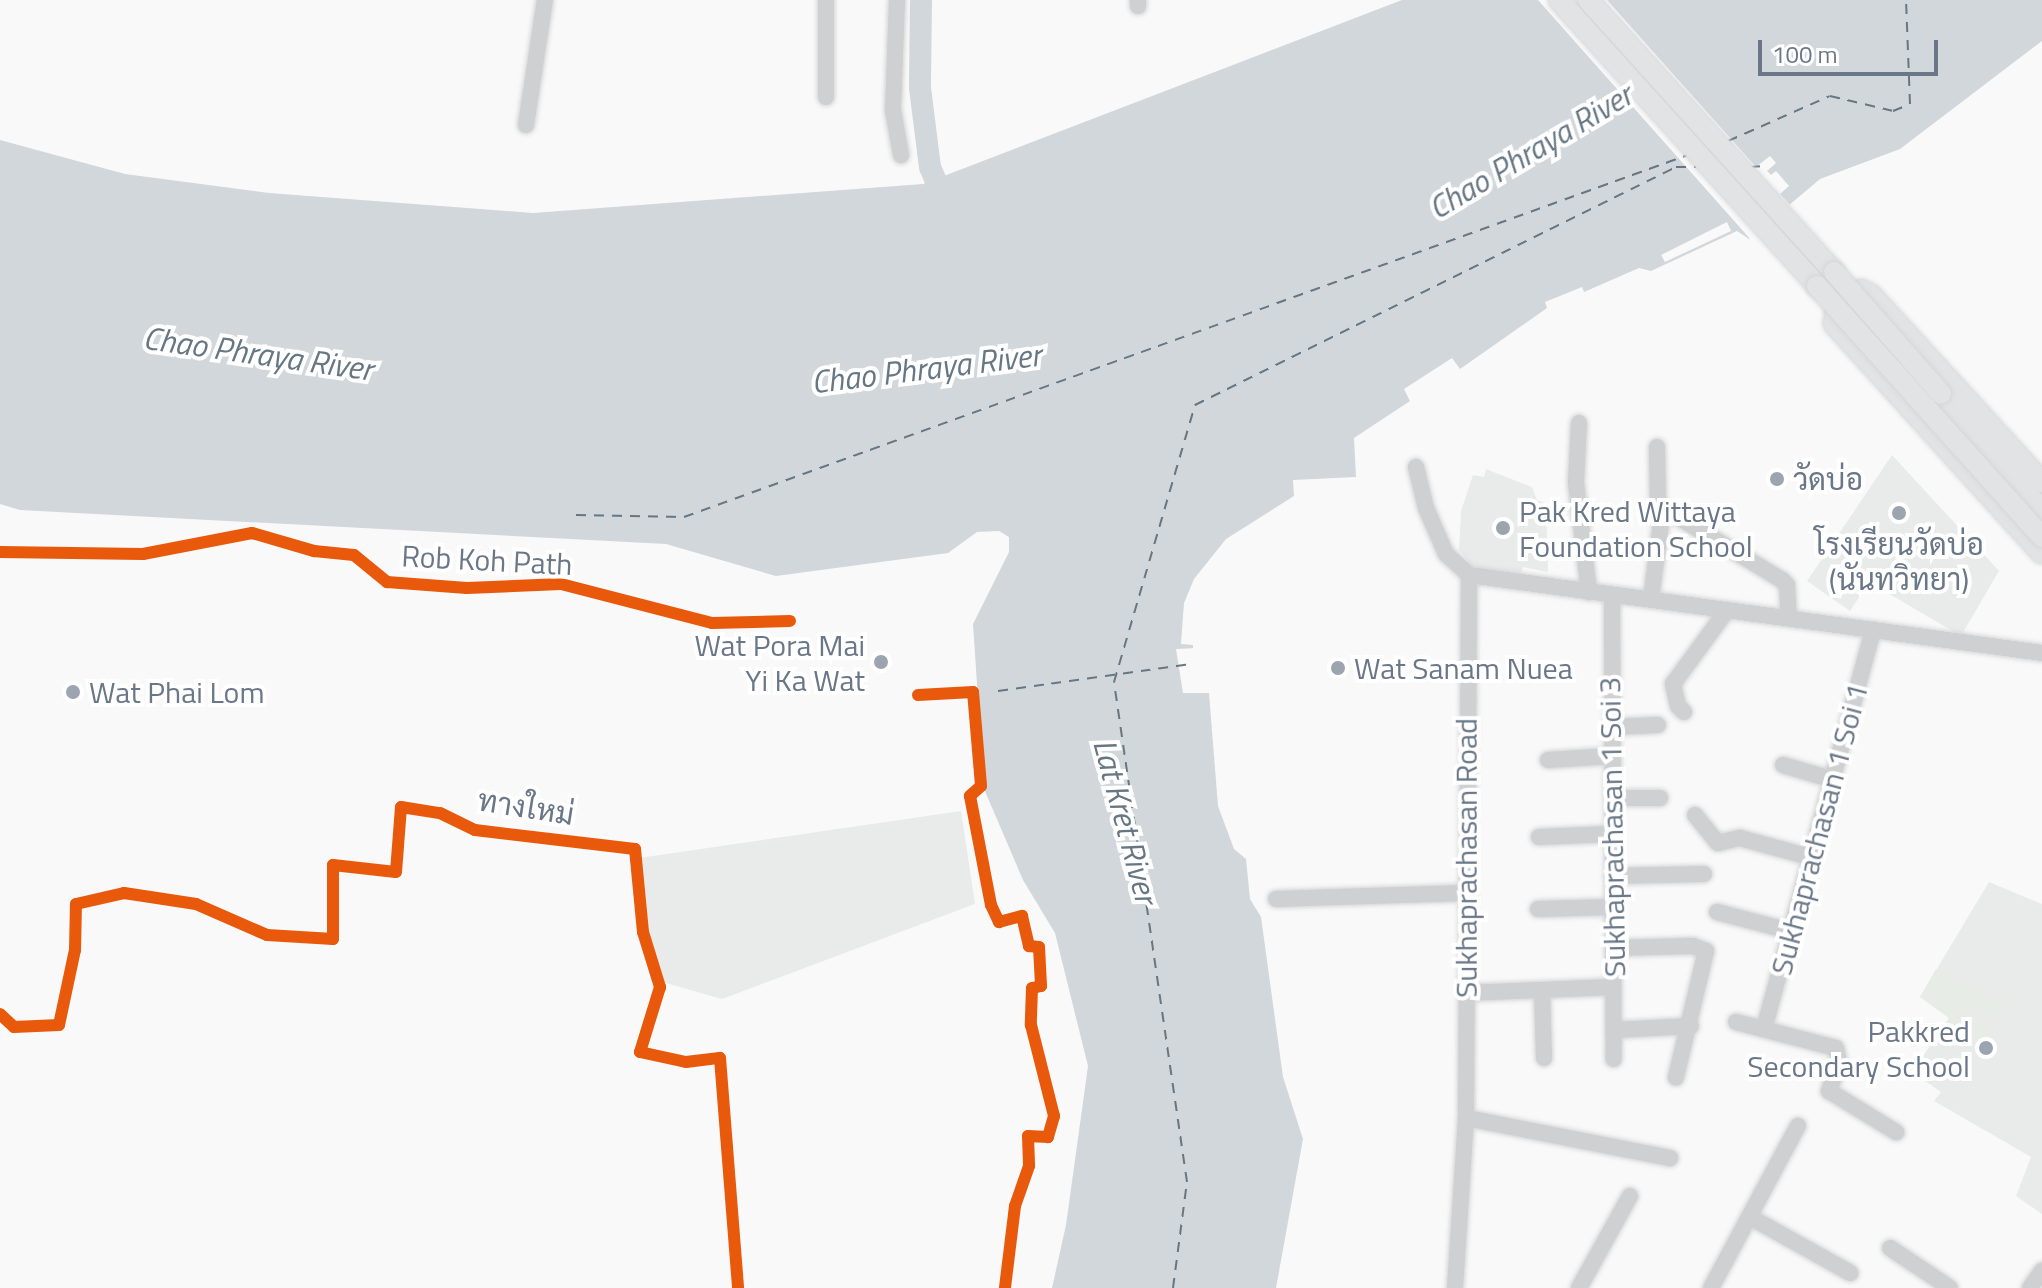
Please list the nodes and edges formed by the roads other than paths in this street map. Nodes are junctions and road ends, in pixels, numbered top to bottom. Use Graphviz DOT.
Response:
graph roads {
  1 [pos="545,0"];
  2 [pos="826,0"];
  3 [pos="897,0"];
  4 [pos="1559,0"];
  5 [pos="1588,0"];
  6 [pos="826,97"];
  7 [pos="526,125"];
  8 [pos="901,155"];
  9 [pos="1951,386"];
  10 [pos="1918,415"];
  11 [pos="1579,423"];
  12 [pos="1657,447"];
  13 [pos="1416,467"];
  14 [pos="2039,491"];
  15 [pos="1661,523"];
  16 [pos="2042,537"];
  17 [pos="2042,553"];
  18 [pos="1469,575"];
  19 [pos="1589,592"];
  20 [pos="1612,595"];
  21 [pos="1651,599"];
  22 [pos="1727,610"];
  23 [pos="1789,618"];
  24 [pos="1873,630"];
  25 [pos="2042,653"];
  26 [pos="1684,712"];
  27 [pos="1658,725"];
  28 [pos="1611,727"];
  29 [pos="1611,756"];
  30 [pos="1548,760"];
  31 [pos="1783,765"];
  32 [pos="1834,780"];
  33 [pos="1612,798"];
  34 [pos="1660,798"];
  35 [pos="1695,815"];
  36 [pos="1611,834"];
  37 [pos="1539,837"];
  38 [pos="1813,858"];
  39 [pos="1704,874"];
  40 [pos="1612,876"];
  41 [pos="1464,893"];
  42 [pos="1276,899"];
  43 [pos="1612,907"];
  44 [pos="1538,909"];
  45 [pos="1717,912"];
  46 [pos="1790,931"];
  47 [pos="1613,948"];
  48 [pos="1613,987"];
  49 [pos="1542,990"];
  50 [pos="1466,993"];
  51 [pos="1736,1022"];
  52 [pos="1691,1026"];
  53 [pos="1764,1029"];
  54 [pos="1615,1030"];
  55 [pos="1544,1058"];
  56 [pos="1614,1059"];
  57 [pos="1676,1077"];
  58 [pos="1466,1118"];
  59 [pos="1798,1126"];
  60 [pos="1896,1132"];
  61 [pos="1670,1158"];
  62 [pos="1630,1196"];
  63 [pos="1750,1217"];
  64 [pos="1890,1248"];
  65 [pos="2042,1271"];
  66 [pos="1850,1273"];
  67 [pos="1942,1286"];
  68 [pos="1455,1288"];
  69 [pos="1579,1288"];
  70 [pos="1711,1288"];
  71 [pos="2030,1288"];
  1 -- 7 [label="street"];
  2 -- 6 [label="street"];
  3 -- 8 [label="street"];
  4 -- 16 [label="main road, bridge"];
  5 -- 14 [label="main road, bridge"];
  9 -- 10 [label="main road"];
  9 -- 10 [label="main road"];
  9 -- 14 [label="main road"];
  10 -- 17 [label="main road"];
  11 -- 19 [label="street"];
  12 -- 23 [label="street"];
  13 -- 18 [label="street"];
  15 -- 21 [label="street"];
  18 -- 19 [label="street"];
  18 -- 41 [label="street, Sukhaprachasan Road"];
  19 -- 20 [label="street"];
  20 -- 21 [label="street"];
  20 -- 28 [label="street, Sukhaprachasan 1 Soi 3"];
  21 -- 22 [label="street"];
  22 -- 23 [label="street"];
  22 -- 26 [label="street"];
  23 -- 24 [label="street"];
  24 -- 25 [label="street"];
  24 -- 32 [label="street, Sukhaprachasan 1 Soi 1"];
  27 -- 28 [label="street"];
  28 -- 29 [label="street, Sukhaprachasan 1 Soi 3"];
  29 -- 30 [label="street"];
  29 -- 33 [label="street, Sukhaprachasan 1 Soi 3"];
  31 -- 32 [label="street"];
  32 -- 38 [label="street, Sukhaprachasan 1 Soi 1"];
  33 -- 34 [label="street"];
  33 -- 36 [label="street, Sukhaprachasan 1 Soi 3"];
  35 -- 38 [label="street"];
  36 -- 37 [label="street"];
  36 -- 40 [label="street, Sukhaprachasan 1 Soi 3"];
  38 -- 46 [label="street, Sukhaprachasan 1 Soi 1"];
  39 -- 40 [label="street"];
  40 -- 43 [label="street, Sukhaprachasan 1 Soi 3"];
  41 -- 42 [label="street"];
  41 -- 50 [label="street, Sukhaprachasan Road"];
  43 -- 44 [label="street"];
  43 -- 47 [label="street, Sukhaprachasan 1 Soi 3"];
  45 -- 46 [label="street"];
  46 -- 53 [label="street, Sukhaprachasan 1 Soi 1"];
  47 -- 48 [label="street, Sukhaprachasan 1 Soi 3"];
  47 -- 52 [label="street"];
  48 -- 49 [label="street"];
  48 -- 54 [label="street, Sukhaprachasan 1 Soi 3"];
  49 -- 50 [label="street"];
  49 -- 55 [label="street"];
  50 -- 58 [label="street, Sukhaprachasan Road"];
  51 -- 53 [label="street"];
  52 -- 54 [label="street"];
  52 -- 57 [label="street"];
  53 -- 60 [label="street"];
  54 -- 56 [label="street, Sukhaprachasan 1 Soi 3"];
  58 -- 61 [label="street"];
  58 -- 68 [label="street, Sukhaprachasan Road"];
  59 -- 63 [label="street"];
  62 -- 69 [label="street"];
  63 -- 66 [label="street"];
  63 -- 70 [label="street"];
  64 -- 67 [label="street"];
  65 -- 71 [label="street"];
}
